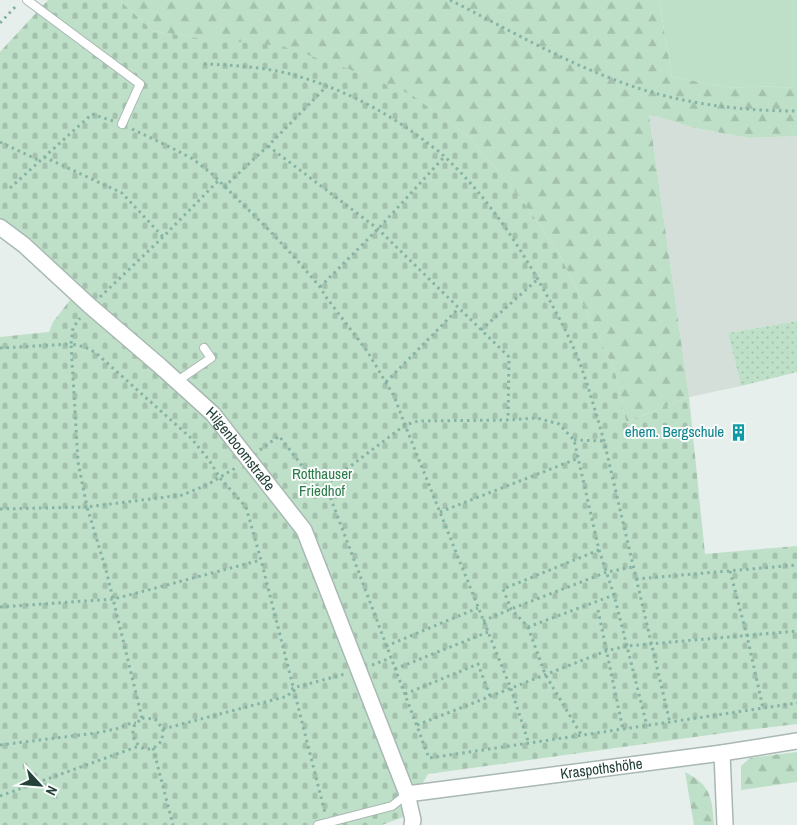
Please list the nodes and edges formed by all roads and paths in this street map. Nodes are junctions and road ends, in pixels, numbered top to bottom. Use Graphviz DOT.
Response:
graph roads {
  1 [pos="21,0"];
  2 [pos="28,0"];
  3 [pos="450,0"];
  4 [pos="0,22"];
  5 [pos="204,64"];
  6 [pos="327,86"];
  7 [pos="797,111"];
  8 [pos="122,124"];
  9 [pos="0,142"];
  10 [pos="268,146"];
  11 [pos="445,156"];
  12 [pos="44,157"];
  13 [pos="40,161"];
  14 [pos="218,181"];
  15 [pos="224,187"];
  16 [pos="10,188"];
  17 [pos="0,227"];
  18 [pos="378,229"];
  19 [pos="163,237"];
  20 [pos="538,279"];
  21 [pos="320,287"];
  22 [pos="90,306"];
  23 [pos="459,308"];
  24 [pos="481,330"];
  25 [pos="71,344"];
  26 [pos="0,348"];
  27 [pos="204,348"];
  28 [pos="176,382"];
  29 [pos="386,382"];
  30 [pos="508,420"];
  31 [pos="405,425"];
  32 [pos="574,440"];
  33 [pos="604,441"];
  34 [pos="579,458"];
  35 [pos="249,459"];
  36 [pos="220,478"];
  37 [pos="320,489"];
  38 [pos="87,507"];
  39 [pos="0,510"];
  40 [pos="440,512"];
  41 [pos="599,550"];
  42 [pos="261,560"];
  43 [pos="797,565"];
  44 [pos="633,566"];
  45 [pos="730,571"];
  46 [pos="607,572"];
  47 [pos="636,579"];
  48 [pos="614,595"];
  49 [pos="114,599"];
  50 [pos="0,607"];
  51 [pos="478,608"];
  52 [pos="511,609"];
  53 [pos="598,610"];
  54 [pos="483,621"];
  55 [pos="528,627"];
  56 [pos="797,631"];
  57 [pos="488,632"];
  58 [pos="747,636"];
  59 [pos="652,644"];
  60 [pos="386,646"];
  61 [pos="627,646"];
  62 [pos="606,651"];
  63 [pos="391,658"];
  64 [pos="395,669"];
  65 [pos="359,670"];
  66 [pos="545,674"];
  67 [pos="293,688"];
  68 [pos="511,688"];
  69 [pos="405,694"];
  70 [pos="490,696"];
  71 [pos="797,703"];
  72 [pos="763,708"];
  73 [pos="142,718"];
  74 [pos="670,722"];
  75 [pos="136,723"];
  76 [pos="418,725"];
  77 [pos="647,726"];
  78 [pos="163,729"];
  79 [pos="623,730"];
  80 [pos="582,736"];
  81 [pos="797,741"];
  82 [pos="529,744"];
  83 [pos="0,745"];
  84 [pos="139,746"];
  85 [pos="153,748"];
  86 [pos="722,753"];
  87 [pos="407,794"];
  88 [pos="0,796"];
  89 [pos="327,822"];
  90 [pos="173,825"];
  91 [pos="318,825"];
  92 [pos="412,825"];
  93 [pos="725,825"];
  1 -- 4 [label="path"];
  2 -- 8 [label="lane"];
  3 -- 7 [label="path"];
  5 -- 6 [label="path"];
  6 -- 10 [label="path"];
  6 -- 11 [label="path"];
  8 -- 12 [label="path"];
  8 -- 14 [label="path"];
  9 -- 13 [label="path"];
  10 -- 15 [label="path"];
  10 -- 18 [label="path"];
  11 -- 18 [label="path"];
  11 -- 20 [label="path"];
  12 -- 13 [label="path"];
  12 -- 19 [label="path"];
  13 -- 16 [label="path"];
  14 -- 15 [label="path"];
  14 -- 19 [label="path"];
  15 -- 21 [label="path"];
  17 -- 22 [label="street, Hilgenboomstraße"];
  18 -- 21 [label="path"];
  18 -- 23 [label="path"];
  19 -- 22 [label="path"];
  20 -- 24 [label="path"];
  20 -- 33 [label="path"];
  21 -- 29 [label="path"];
  22 -- 25 [label="path"];
  22 -- 28 [label="street, Hilgenboomstraße"];
  23 -- 24 [label="path"];
  23 -- 29 [label="path"];
  24 -- 30 [label="path"];
  25 -- 26 [label="path"];
  25 -- 36 [label="path"];
  25 -- 38 [label="path"];
  27 -- 28 [label="lane"];
  28 -- 35 [label="street, Hilgenboomstraße"];
  29 -- 31 [label="path"];
  30 -- 31 [label="path"];
  30 -- 32 [label="path"];
  31 -- 37 [label="path"];
  31 -- 40 [label="path"];
  32 -- 33 [label="path"];
  32 -- 34 [label="path"];
  33 -- 44 [label="path"];
  34 -- 40 [label="path"];
  34 -- 41 [label="path"];
  35 -- 36 [label="path"];
  35 -- 37 [label="path"];
  35 -- 65 [label="street, Hilgenboomstraße"];
  36 -- 38 [label="path"];
  36 -- 42 [label="path"];
  37 -- 60 [label="path"];
  38 -- 39 [label="path"];
  38 -- 49 [label="path"];
  40 -- 51 [label="path"];
  41 -- 46 [label="path"];
  41 -- 52 [label="path"];
  42 -- 49 [label="path"];
  42 -- 67 [label="path"];
  43 -- 45 [label="path"];
  44 -- 46 [label="path"];
  44 -- 47 [label="path"];
  45 -- 47 [label="path"];
  45 -- 58 [label="path"];
  46 -- 48 [label="path"];
  46 -- 52 [label="path"];
  47 -- 59 [label="path"];
  48 -- 55 [label="path"];
  48 -- 61 [label="path"];
  49 -- 50 [label="path"];
  49 -- 73 [label="path"];
  51 -- 54 [label="path"];
  51 -- 60 [label="path"];
  52 -- 54 [label="path"];
  52 -- 55 [label="path"];
  53 -- 62 [label="path"];
  54 -- 57 [label="path"];
  55 -- 66 [label="path"];
  56 -- 58 [label="path"];
  57 -- 64 [label="path"];
  57 -- 68 [label="path"];
  58 -- 59 [label="path"];
  58 -- 72 [label="path"];
  59 -- 61 [label="path"];
  59 -- 74 [label="path"];
  60 -- 63 [label="path"];
  61 -- 62 [label="path"];
  61 -- 77 [label="path"];
  62 -- 66 [label="path"];
  62 -- 79 [label="path"];
  63 -- 64 [label="path"];
  63 -- 65 [label="path"];
  64 -- 69 [label="path"];
  65 -- 67 [label="path"];
  65 -- 87 [label="street, Hilgenboomstraße"];
  66 -- 68 [label="path"];
  66 -- 80 [label="path"];
  67 -- 78 [label="path"];
  67 -- 89 [label="path"];
  68 -- 70 [label="path"];
  68 -- 82 [label="path"];
  69 -- 70 [label="path"];
  69 -- 76 [label="path"];
  70 -- 76 [label="path"];
  71 -- 72 [label="path"];
  72 -- 74 [label="path"];
  73 -- 75 [label="path"];
  73 -- 78 [label="path"];
  74 -- 77 [label="path"];
  75 -- 83 [label="path"];
  75 -- 84 [label="path"];
  76 -- 82 [label="path"];
  77 -- 79 [label="path"];
  78 -- 85 [label="path"];
  79 -- 80 [label="path"];
  80 -- 82 [label="path"];
  81 -- 86 [label="street, Kraspothshöhe"];
  84 -- 85 [label="path"];
  84 -- 88 [label="path"];
  85 -- 90 [label="path"];
  86 -- 87 [label="street, Kraspothshöhe"];
  86 -- 93 [label="street"];
  87 -- 89 [label="lane"];
  87 -- 92 [label="street, Hilgenboomstraße"];
  89 -- 91 [label="lane"];
}
